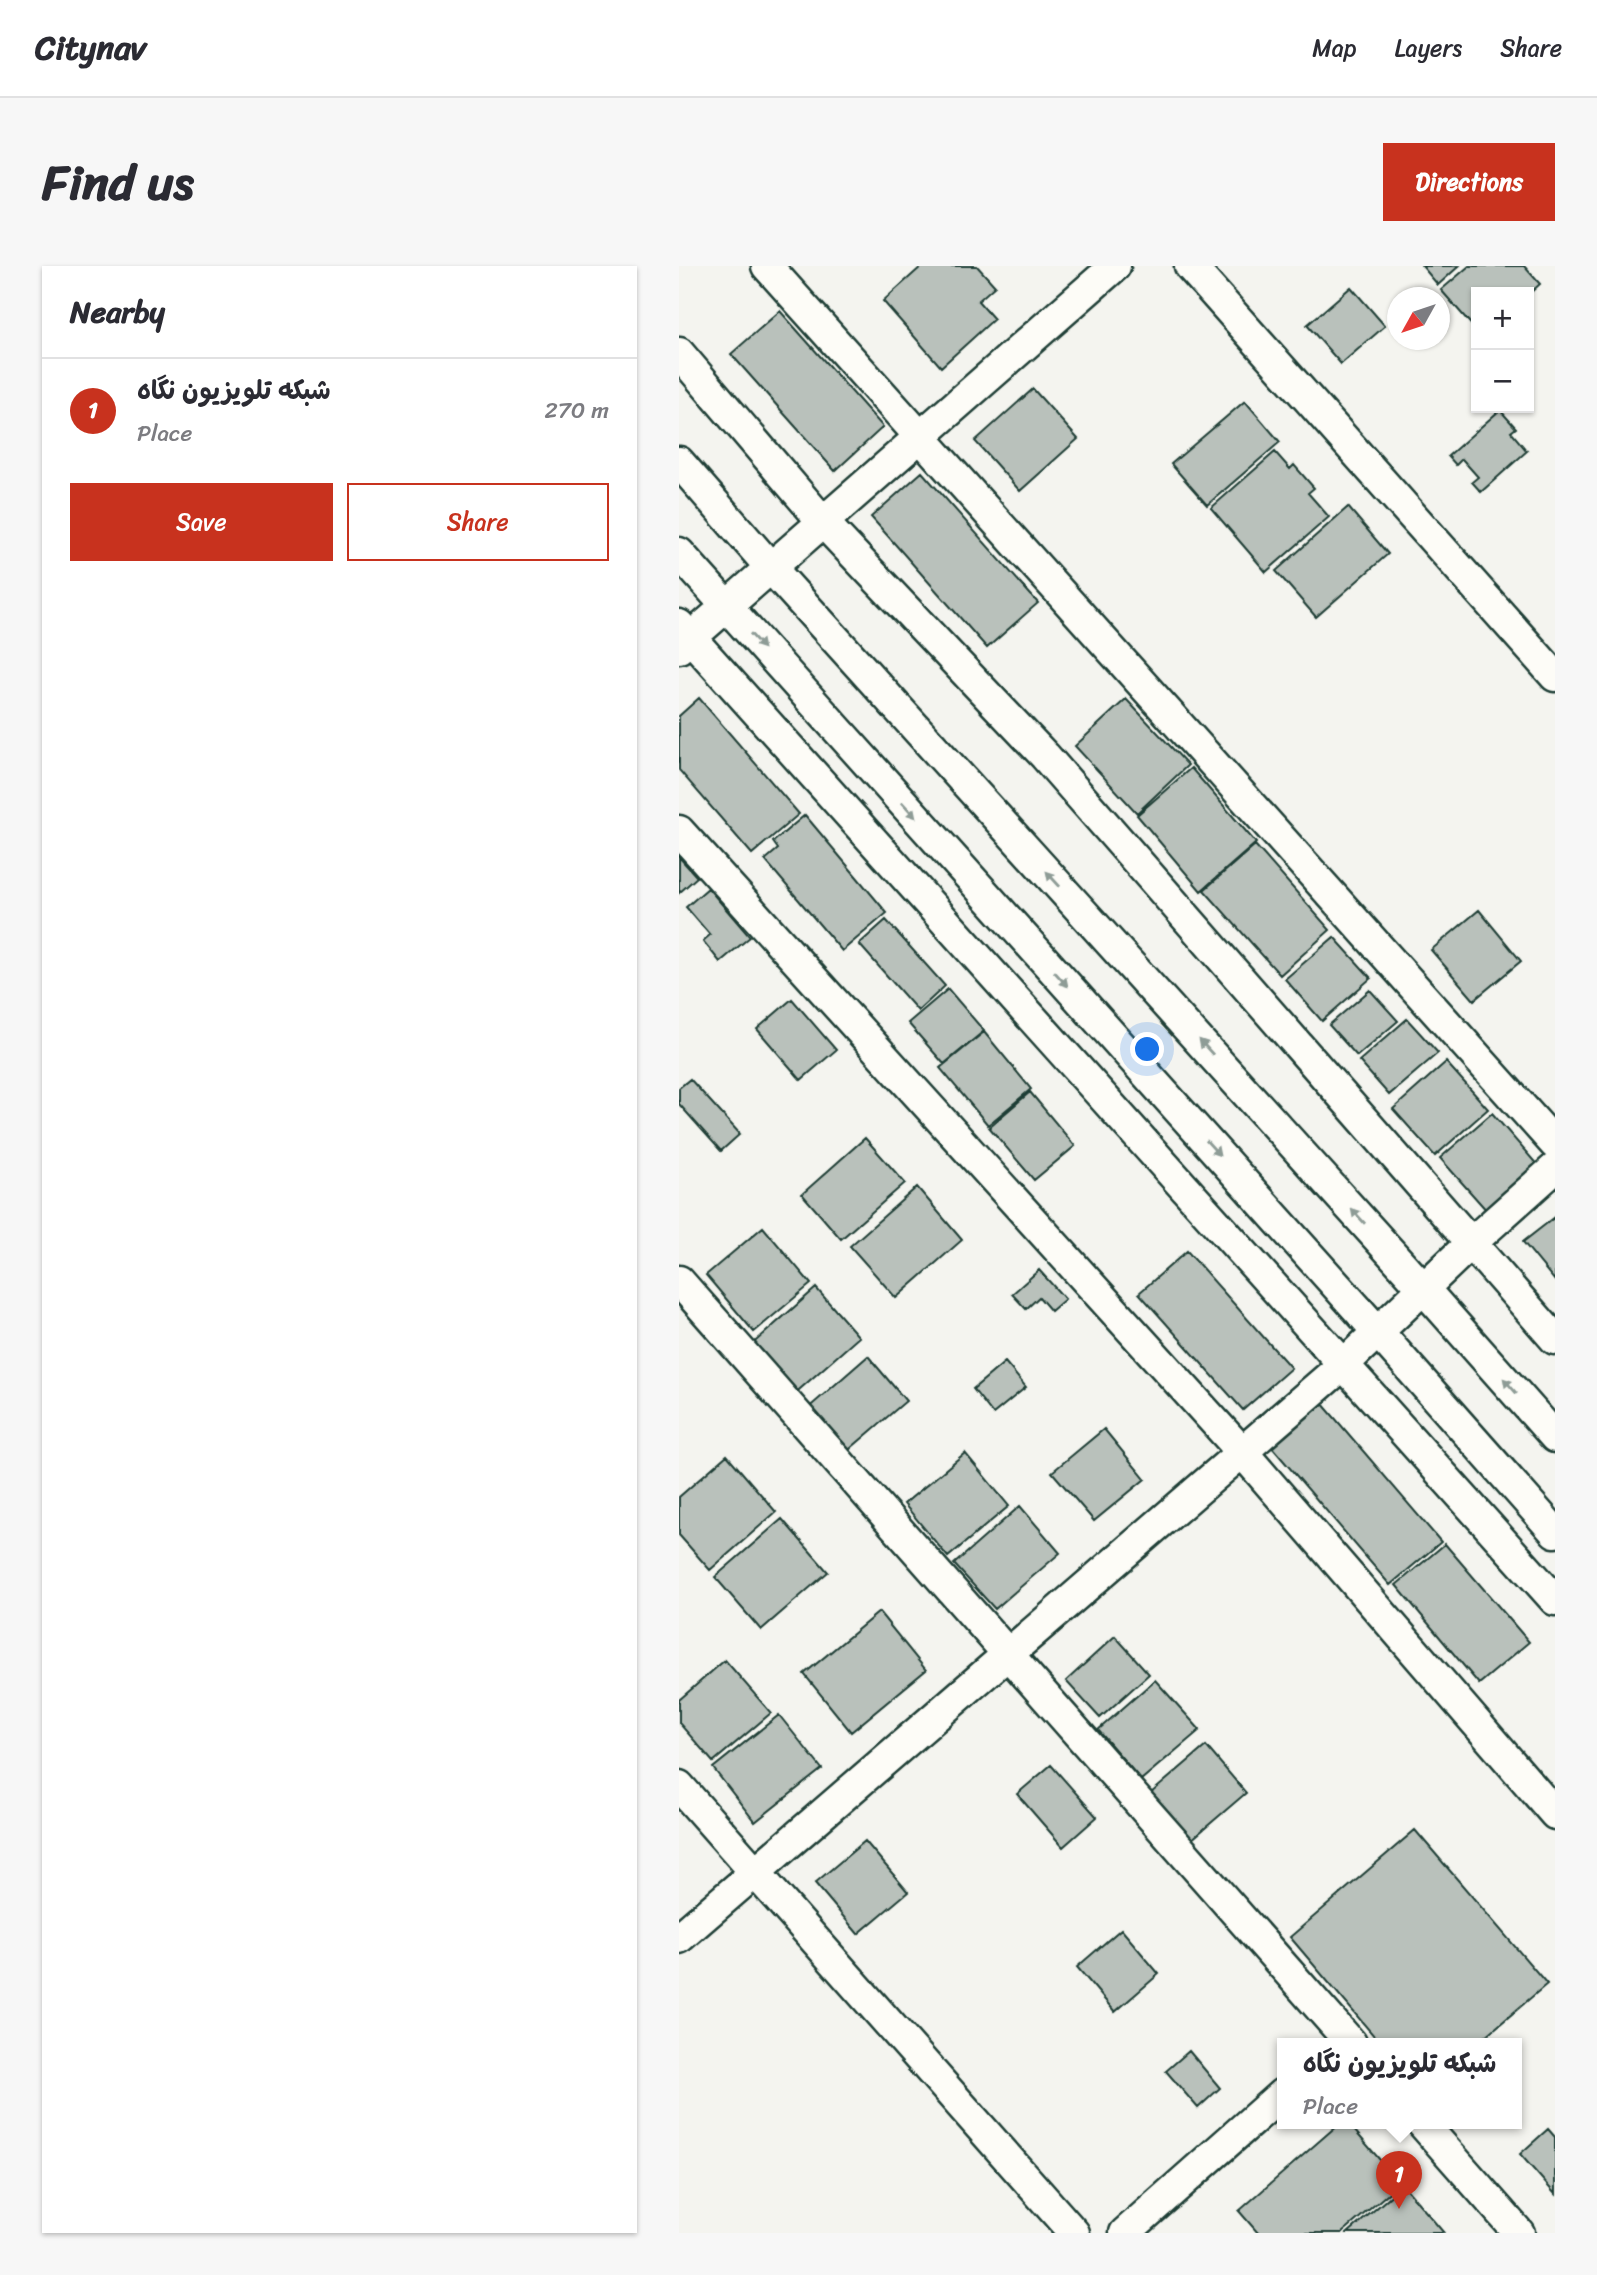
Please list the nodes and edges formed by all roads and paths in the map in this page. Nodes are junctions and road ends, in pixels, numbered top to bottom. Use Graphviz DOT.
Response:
graph roads {
  1 [pos="767,266"];
  2 [pos="1115,266"];
  3 [pos="1190,266"];
  4 [pos="679,353"];
  5 [pos="920,437"];
  6 [pos="679,462"];
  7 [pos="823,522"];
  8 [pos="679,553"];
  9 [pos="771,568"];
  10 [pos="726,607"];
  11 [pos="683,637"];
  12 [pos="1555,676"];
  13 [pos="679,831"];
  14 [pos="1555,1144"];
  15 [pos="1555,1168"];
  16 [pos="1471,1243"];
  17 [pos="679,1281"];
  18 [pos="1423,1288"];
  19 [pos="1378,1332"];
  20 [pos="1555,1339"];
  21 [pos="1344,1364"];
  22 [pos="1555,1437"];
  23 [pos="1243,1453"];
  24 [pos="1555,1532"];
  25 [pos="1555,1600"];
  26 [pos="1008,1654"];
  27 [pos="679,1786"];
  28 [pos="1555,1814"];
  29 [pos="755,1872"];
  30 [pos="679,1938"];
  31 [pos="1342,2038"];
  32 [pos="1277,2098"];
  33 [pos="1427,2129"];
  34 [pos="1074,2233"];
  35 [pos="1125,2233"];
  36 [pos="1519,2233"];
  1 -- 5 [label="street"];
  2 -- 5 [label="street"];
  3 -- 12 [label="street"];
  4 -- 7 [label="street"];
  5 -- 7 [label="street"];
  5 -- 14 [label="street"];
  6 -- 9 [label="street"];
  7 -- 9 [label="street"];
  7 -- 16 [label="street"];
  8 -- 10 [label="street"];
  9 -- 10 [label="street"];
  18 -- 9 [label="street, one-way"];
  10 -- 11 [label="street"];
  10 -- 19 [label="street, one-way"];
  11 -- 21 [label="street"];
  13 -- 23 [label="street"];
  15 -- 16 [label="street"];
  16 -- 18 [label="street"];
  16 -- 20 [label="street"];
  17 -- 26 [label="street"];
  18 -- 19 [label="street"];
  22 -- 18 [label="street, one-way"];
  19 -- 21 [label="street"];
  19 -- 24 [label="street"];
  21 -- 23 [label="street"];
  21 -- 25 [label="street"];
  23 -- 26 [label="street"];
  23 -- 28 [label="street"];
  26 -- 29 [label="street"];
  26 -- 31 [label="street"];
  27 -- 29 [label="street"];
  29 -- 30 [label="street"];
  29 -- 34 [label="street"];
  32 -- 35 [label="street"];
  33 -- 36 [label="street"];
}
